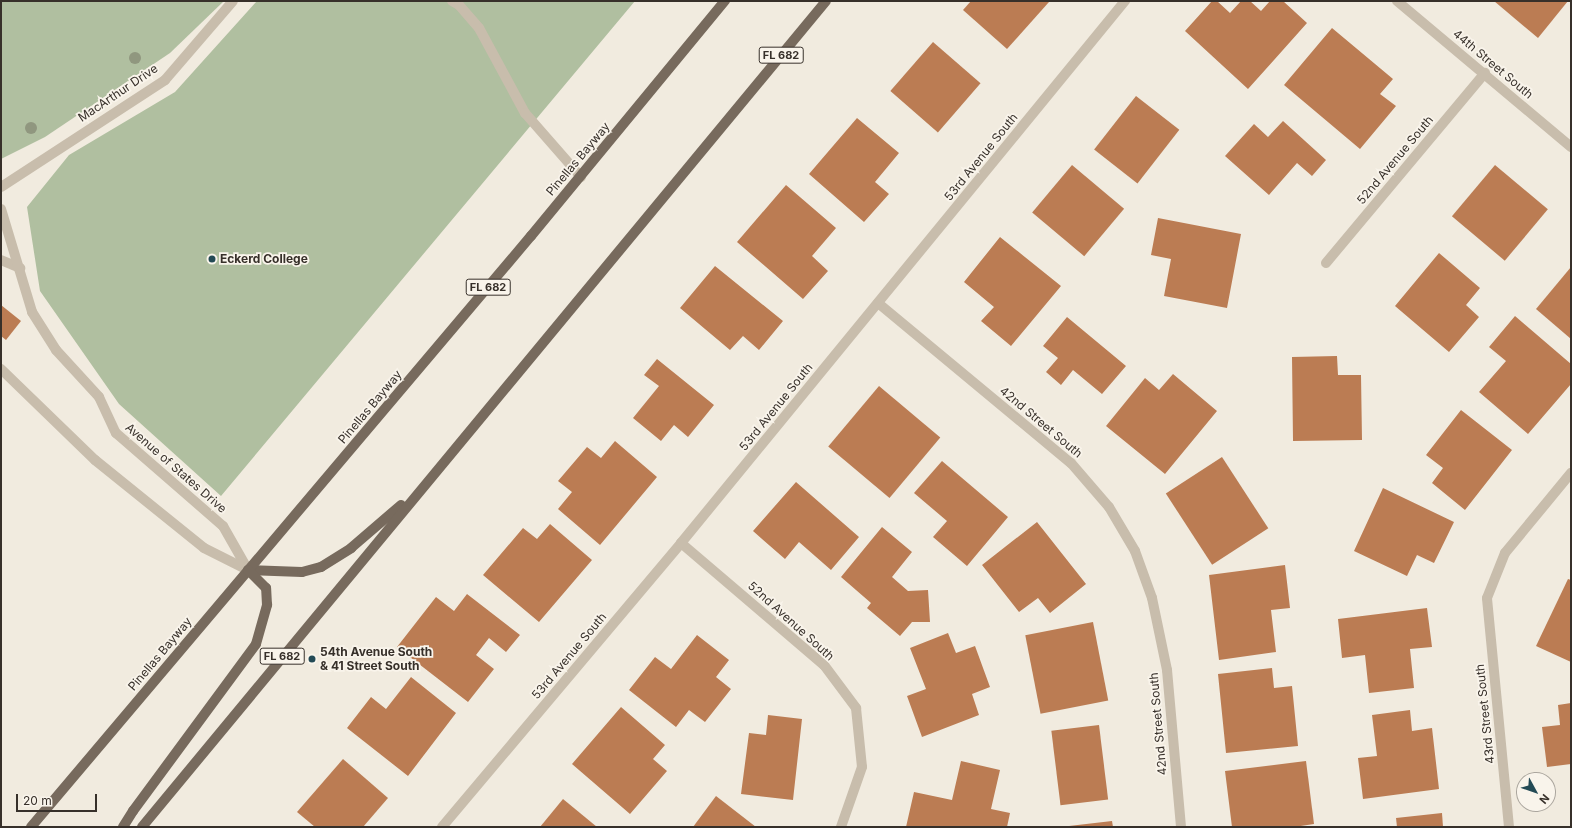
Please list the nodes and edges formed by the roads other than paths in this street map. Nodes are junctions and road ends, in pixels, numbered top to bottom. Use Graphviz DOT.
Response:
graph roads {
  1 [pos="233,1"];
  2 [pos="452,1"];
  3 [pos="726,1"];
  4 [pos="826,1"];
  5 [pos="1125,1"];
  6 [pos="1397,1"];
  7 [pos="1485,73"];
  8 [pos="1571,147"];
  9 [pos="581,177"];
  10 [pos="1,186"];
  11 [pos="1,209"];
  12 [pos="1,260"];
  13 [pos="1326,263"];
  14 [pos="20,268"];
  15 [pos="878,303"];
  16 [pos="1,369"];
  17 [pos="1571,473"];
  18 [pos="423,487"];
  19 [pos="682,543"];
  20 [pos="248,570"];
  21 [pos="31,827"];
  22 [pos="123,827"];
  23 [pos="142,827"];
  24 [pos="442,827"];
  25 [pos="841,827"];
  26 [pos="1180,827"];
  27 [pos="1509,827"];
  1 -- 10 [label="street, MacArthur Drive"];
  2 -- 9 [label="street"];
  3 -- 9 [label="main road, Pinellas Bayway / FL 682"];
  4 -- 18 [label="main road, FL 682"];
  5 -- 15 [label="street, 53rd Avenue South"];
  6 -- 7 [label="street, 44th Street South"];
  7 -- 8 [label="street, 44th Street South"];
  7 -- 13 [label="street, 52nd Avenue South"];
  9 -- 20 [label="main road, Pinellas Bayway / FL 682"];
  11 -- 14 [label="street, Avenue of States Drive"];
  12 -- 14 [label="street"];
  14 -- 20 [label="street, Avenue of States Drive"];
  15 -- 19 [label="street, 53rd Avenue South"];
  15 -- 26 [label="street, 42nd Street South"];
  16 -- 20 [label="street"];
  17 -- 27 [label="street, 43rd Street South"];
  18 -- 20 [label="main road"];
  18 -- 23 [label="main road, FL 682"];
  19 -- 24 [label="street, 53rd Avenue South"];
  19 -- 25 [label="street, 52nd Avenue South"];
  20 -- 21 [label="main road, Pinellas Bayway / FL 682"];
  20 -- 22 [label="main road"];
}
